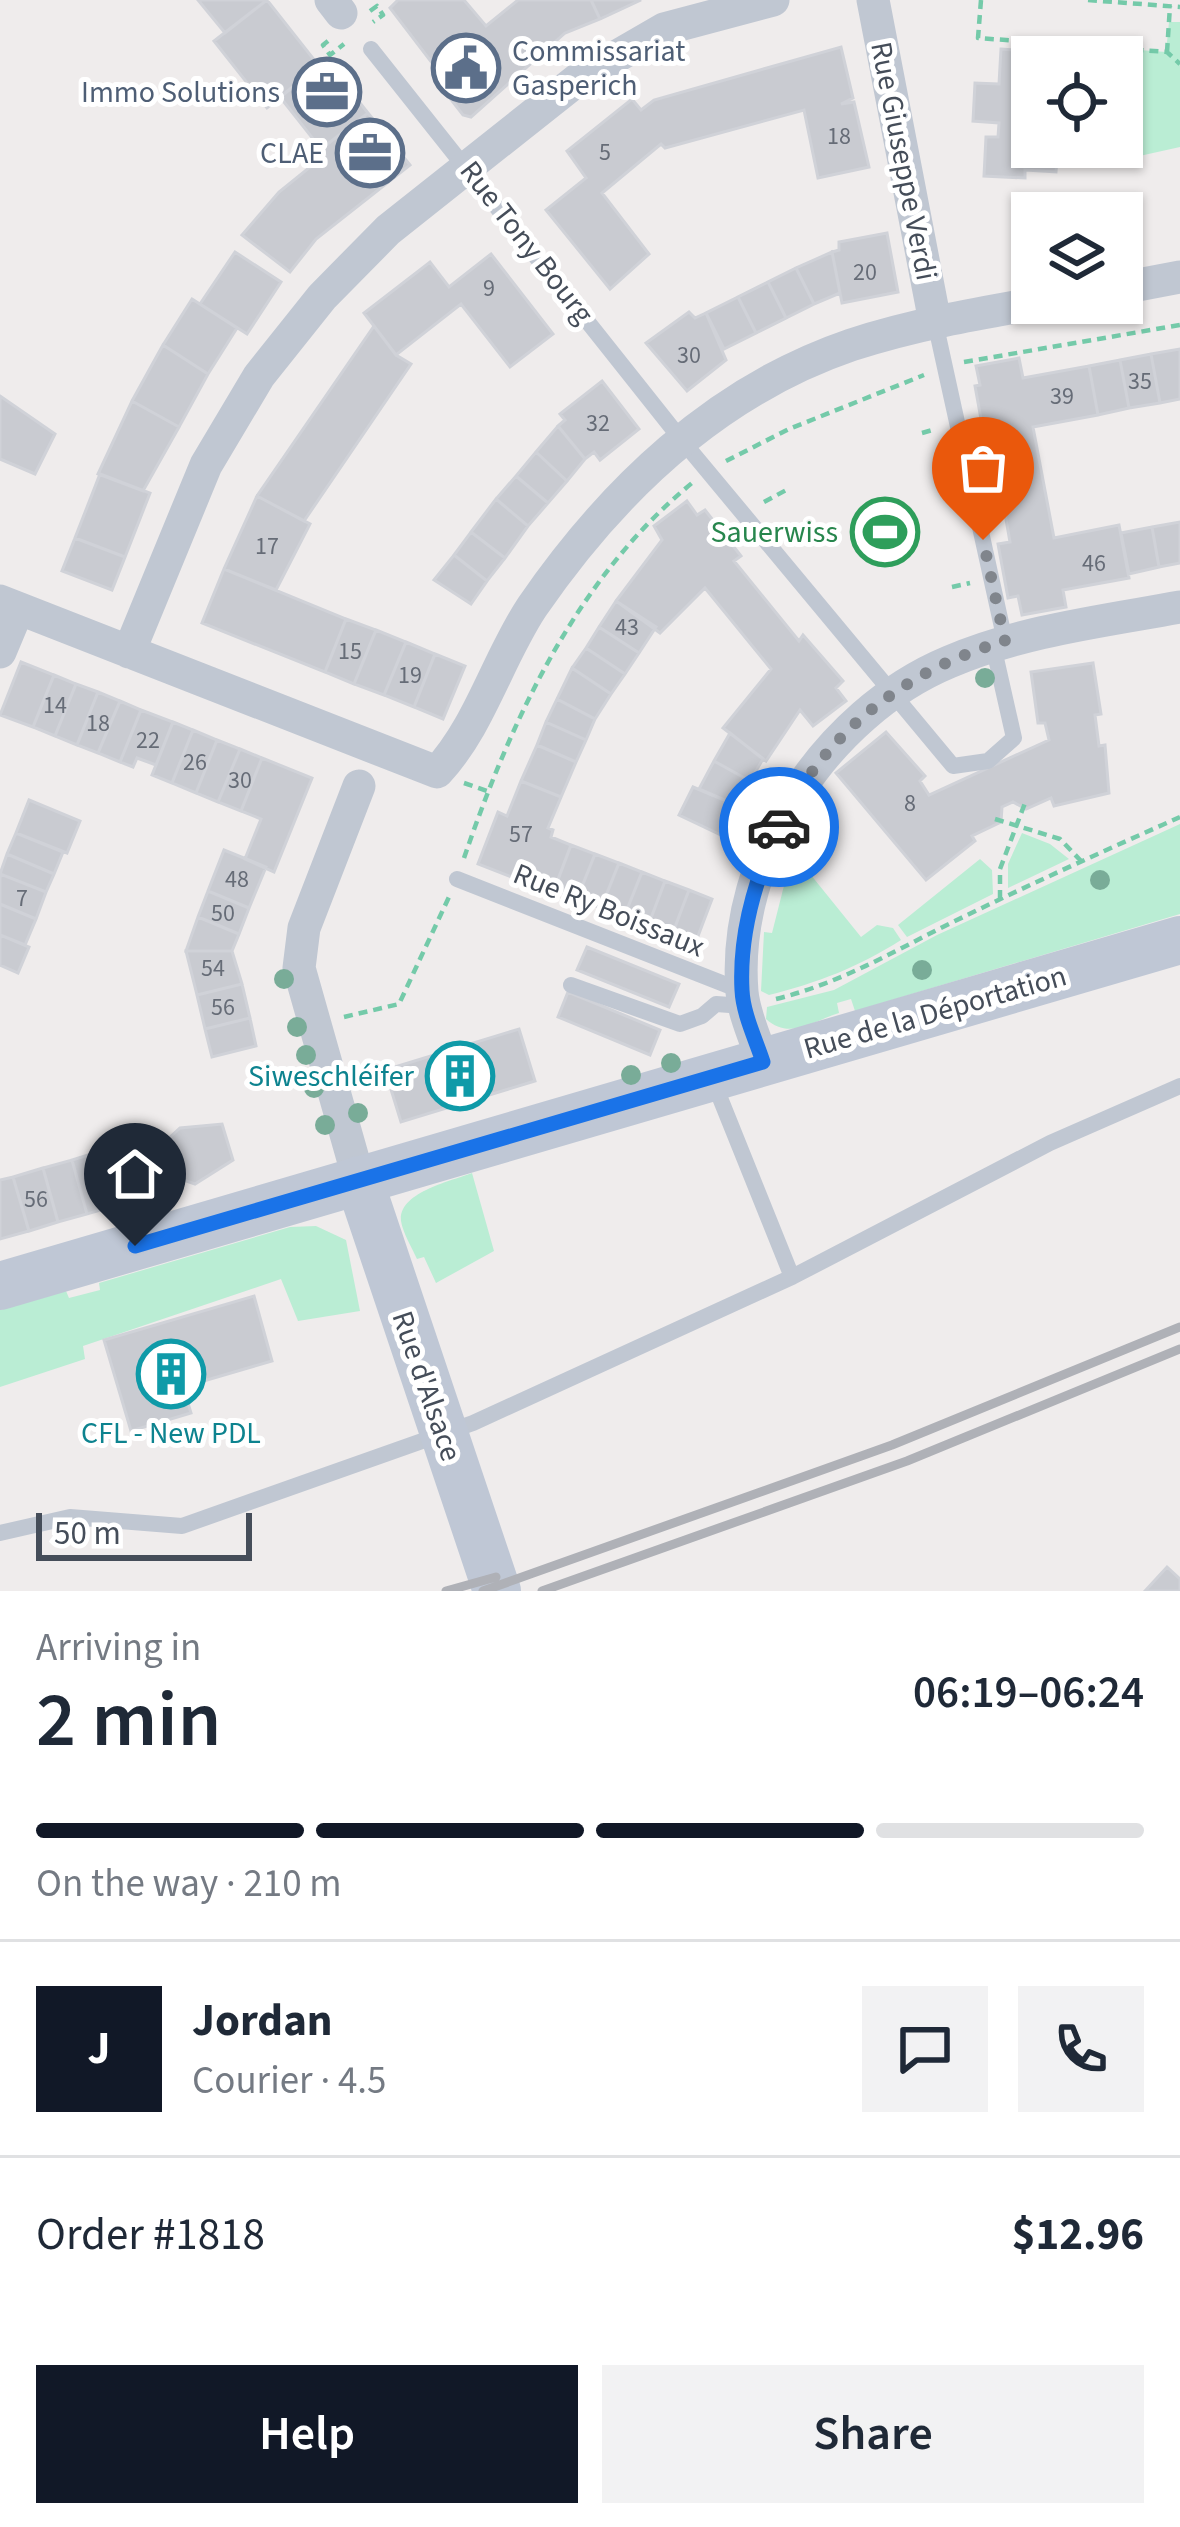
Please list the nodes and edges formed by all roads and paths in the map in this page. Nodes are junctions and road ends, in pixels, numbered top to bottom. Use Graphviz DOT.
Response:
graph roads {
  1 [pos="773,0"];
  2 [pos="873,0"];
  3 [pos="981,0"];
  4 [pos="1088,0"];
  5 [pos="1170,6"];
  6 [pos="1180,7"];
  7 [pos="370,49"];
  8 [pos="1167,52"];
  9 [pos="1180,64"];
  10 [pos="467,165"];
  11 [pos="1180,278"];
  12 [pos="1143,284"];
  13 [pos="1011,308"];
  14 [pos="935,322"];
  15 [pos="1180,325"];
  16 [pos="947,367"];
  17 [pos="937,428"];
  18 [pos="922,433"];
  19 [pos="680,437"];
  20 [pos="707,470"];
  21 [pos="790,488"];
  22 [pos="767,500"];
  23 [pos="9,605"];
  24 [pos="1180,608"];
  25 [pos="999,643"];
  26 [pos="0,652"];
  27 [pos="129,652"];
  28 [pos="892,692"];
  29 [pos="358,786"];
  30 [pos="1024,803"];
  31 [pos="1180,817"];
  32 [pos="995,819"];
  33 [pos="1016,825"];
  34 [pos="1081,861"];
  35 [pos="457,879"];
  36 [pos="1000,899"];
  37 [pos="1180,940"];
  38 [pos="572,985"];
  39 [pos="744,999"];
  40 [pos="315,1024"];
  41 [pos="763,1062"];
  42 [pos="711,1077"];
  43 [pos="1180,1086"];
  44 [pos="359,1180"];
  45 [pos="792,1277"];
  46 [pos="0,1286"];
  47 [pos="0,1533"];
  48 [pos="497,1591"];
  1 -- 10 [label="street"];
  2 -- 14 [label="street, Rue Giuseppe Verdi"];
  3 -- 8 [label="path"];
  4 -- 5 [label="path"];
  5 -- 6 [label="path"];
  5 -- 8 [label="path"];
  7 -- 10 [label="lane, Rue Tony Bourg"];
  8 -- 9 [label="path"];
  10 -- 19 [label="lane, Rue Tony Bourg"];
  10 -- 27 [label="street"];
  11 -- 12 [label="street"];
  13 -- 14 [label="street"];
  14 -- 16 [label="lane"];
  14 -- 19 [label="street"];
  15 -- 16 [label="path"];
  16 -- 20 [label="path"];
  16 -- 25 [label="lane"];
  17 -- 18 [label="path"];
  19 -- 20 [label="lane, Rue Tony Bourg"];
  19 -- 27 [label="street"];
  20 -- 28 [label="lane, Rue Tony Bourg"];
  20 -- 35 [label="path"];
  21 -- 22 [label="path"];
  23 -- 26 [label="street"];
  23 -- 27 [label="street"];
  24 -- 25 [label="street"];
  25 -- 28 [label="street"];
  25 -- 28 [label="lane, Rue Tony Bourg"];
  28 -- 39 [label="street"];
  29 -- 40 [label="street"];
  30 -- 33 [label="path"];
  31 -- 34 [label="path"];
  32 -- 33 [label="path"];
  33 -- 34 [label="path"];
  33 -- 36 [label="path"];
  34 -- 36 [label="path"];
  35 -- 39 [label="lane, Rue Ry Boissaux"];
  35 -- 40 [label="path"];
  36 -- 39 [label="path"];
  37 -- 41 [label="street, Rue de la Déportation"];
  38 -- 39 [label="lane"];
  39 -- 41 [label="street"];
  40 -- 44 [label="street"];
  41 -- 42 [label="street, Rue de la Déportation"];
  42 -- 44 [label="street, Rue de la Déportation"];
  42 -- 45 [label="lane"];
  43 -- 45 [label="lane"];
  44 -- 46 [label="street, Rue de la Déportation"];
  44 -- 48 [label="street, Rue d'Alsace"];
  45 -- 47 [label="lane"];
}
